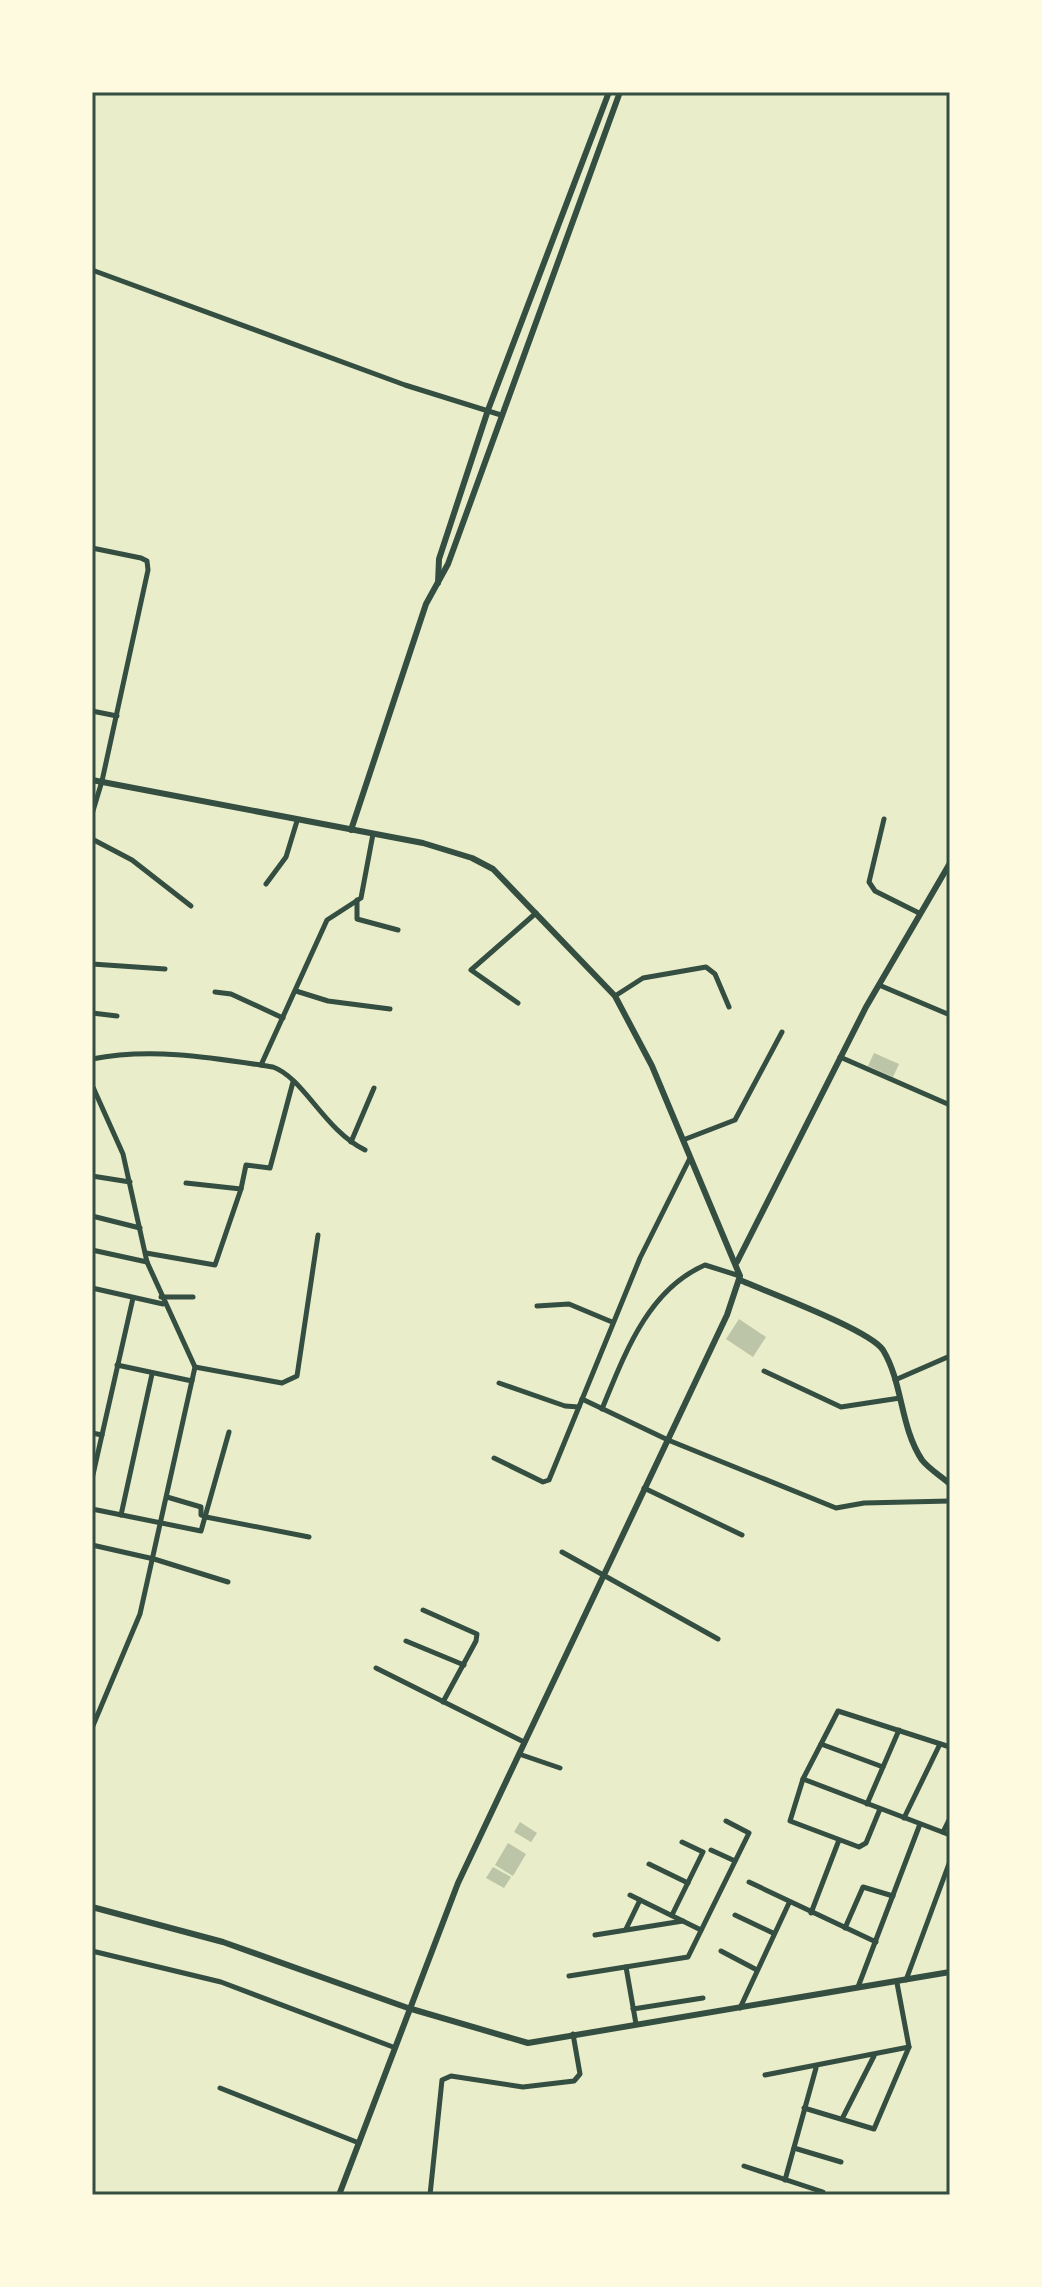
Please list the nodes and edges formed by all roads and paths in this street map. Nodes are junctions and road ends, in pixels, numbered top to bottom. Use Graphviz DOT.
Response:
graph roads {
  1 [pos="609,92"];
  2 [pos="620,92"];
  3 [pos="548,252"];
  4 [pos="560,256"];
  5 [pos="92,270"];
  6 [pos="488,410"];
  7 [pos="501,415"];
  8 [pos="92,548"];
  9 [pos="438,586"];
  10 [pos="92,711"];
  11 [pos="117,716"];
  12 [pos="92,780"];
  13 [pos="102,781"];
  14 [pos="92,814"];
  15 [pos="884,819"];
  16 [pos="297,821"];
  17 [pos="351,830"];
  18 [pos="373,834"];
  19 [pos="92,839"];
  20 [pos="950,863"];
  21 [pos="266,884"];
  22 [pos="357,900"];
  23 [pos="191,906"];
  24 [pos="536,913"];
  25 [pos="919,913"];
  26 [pos="398,930"];
  27 [pos="92,964"];
  28 [pos="165,969"];
  29 [pos="879,985"];
  30 [pos="296,991"];
  31 [pos="215,992"];
  32 [pos="615,996"];
  33 [pos="518,1003"];
  34 [pos="729,1007"];
  35 [pos="390,1009"];
  36 [pos="92,1013"];
  37 [pos="950,1015"];
  38 [pos="117,1016"];
  39 [pos="283,1018"];
  40 [pos="782,1032"];
  41 [pos="840,1057"];
  42 [pos="92,1059"];
  43 [pos="261,1065"];
  44 [pos="293,1081"];
  45 [pos="92,1085"];
  46 [pos="374,1088"];
  47 [pos="950,1105"];
  48 [pos="683,1140"];
  49 [pos="351,1142"];
  50 [pos="365,1150"];
  51 [pos="689,1160"];
  52 [pos="92,1176"];
  53 [pos="130,1182"];
  54 [pos="186,1183"];
  55 [pos="241,1189"];
  56 [pos="92,1216"];
  57 [pos="140,1228"];
  58 [pos="318,1235"];
  59 [pos="92,1250"];
  60 [pos="146,1253"];
  61 [pos="147,1262"];
  62 [pos="737,1262"];
  63 [pos="740,1278"];
  64 [pos="92,1290"];
  65 [pos="193,1297"];
  66 [pos="133,1298"];
  67 [pos="162,1301"];
  68 [pos="537,1306"];
  69 [pos="612,1322"];
  70 [pos="950,1356"];
  71 [pos="117,1365"];
  72 [pos="195,1367"];
  73 [pos="764,1371"];
  74 [pos="152,1374"];
  75 [pos="895,1380"];
  76 [pos="192,1381"];
  77 [pos="499,1383"];
  78 [pos="900,1398"];
  79 [pos="582,1399"];
  80 [pos="579,1407"];
  81 [pos="602,1409"];
  82 [pos="229,1432"];
  83 [pos="92,1433"];
  84 [pos="102,1435"];
  85 [pos="668,1440"];
  86 [pos="494,1458"];
  87 [pos="93,1469"];
  88 [pos="92,1479"];
  89 [pos="950,1484"];
  90 [pos="644,1488"];
  91 [pos="167,1497"];
  92 [pos="950,1501"];
  93 [pos="92,1509"];
  94 [pos="121,1515"];
  95 [pos="206,1517"];
  96 [pos="161,1524"];
  97 [pos="742,1535"];
  98 [pos="309,1537"];
  99 [pos="92,1545"];
  100 [pos="562,1552"];
  101 [pos="154,1559"];
  102 [pos="606,1575"];
  103 [pos="228,1582"];
  104 [pos="423,1610"];
  105 [pos="718,1639"];
  106 [pos="406,1641"];
  107 [pos="464,1665"];
  108 [pos="376,1668"];
  109 [pos="443,1702"];
  110 [pos="92,1728"];
  111 [pos="899,1730"];
  112 [pos="524,1742"];
  113 [pos="821,1744"];
  114 [pos="940,1744"];
  115 [pos="950,1747"];
  116 [pos="518,1754"];
  117 [pos="883,1767"];
  118 [pos="560,1768"];
  119 [pos="803,1779"];
  120 [pos="867,1804"];
  121 [pos="880,1809"];
  122 [pos="904,1818"];
  123 [pos="950,1818"];
  124 [pos="726,1821"];
  125 [pos="920,1824"];
  126 [pos="947,1833"];
  127 [pos="839,1840"];
  128 [pos="682,1842"];
  129 [pos="711,1850"];
  130 [pos="735,1861"];
  131 [pos="950,1861"];
  132 [pos="649,1864"];
  133 [pos="749,1882"];
  134 [pos="688,1883"];
  135 [pos="630,1895"];
  136 [pos="893,1896"];
  137 [pos="640,1900"];
  138 [pos="789,1903"];
  139 [pos="92,1907"];
  140 [pos="811,1913"];
  141 [pos="672,1915"];
  142 [pos="735,1915"];
  143 [pos="683,1921"];
  144 [pos="845,1928"];
  145 [pos="626,1929"];
  146 [pos="701,1930"];
  147 [pos="773,1933"];
  148 [pos="595,1935"];
  149 [pos="876,1942"];
  150 [pos="92,1951"];
  151 [pos="721,1951"];
  152 [pos="626,1967"];
  153 [pos="757,1970"];
  154 [pos="950,1972"];
  155 [pos="569,1976"];
  156 [pos="906,1981"];
  157 [pos="897,1983"];
  158 [pos="858,1989"];
  159 [pos="703,1998"];
  160 [pos="408,2008"];
  161 [pos="740,2008"];
  162 [pos="633,2009"];
  163 [pos="636,2024"];
  164 [pos="573,2034"];
  165 [pos="394,2044"];
  166 [pos="909,2047"];
  167 [pos="874,2055"];
  168 [pos="816,2068"];
  169 [pos="765,2075"];
  170 [pos="220,2088"];
  171 [pos="804,2108"];
  172 [pos="842,2119"];
  173 [pos="359,2143"];
  174 [pos="794,2148"];
  175 [pos="841,2162"];
  176 [pos="744,2166"];
  177 [pos="785,2180"];
  178 [pos="823,2192"];
  179 [pos="339,2195"];
  180 [pos="430,2195"];
  1 -- 3 [label="street"];
  2 -- 4 [label="street"];
  3 -- 4 [label="street"];
  3 -- 6 [label="street"];
  4 -- 7 [label="street"];
  5 -- 6 [label="street"];
  6 -- 7 [label="street"];
  6 -- 9 [label="street"];
  7 -- 9 [label="street"];
  8 -- 11 [label="street"];
  9 -- 17 [label="street"];
  10 -- 11 [label="street"];
  11 -- 13 [label="street"];
  12 -- 13 [label="street"];
  13 -- 14 [label="street"];
  13 -- 16 [label="street"];
  15 -- 25 [label="street"];
  16 -- 17 [label="street"];
  16 -- 21 [label="street"];
  17 -- 18 [label="street"];
  18 -- 22 [label="street"];
  18 -- 24 [label="street"];
  19 -- 23 [label="street"];
  20 -- 25 [label="street"];
  22 -- 26 [label="street"];
  22 -- 30 [label="street"];
  24 -- 32 [label="street"];
  24 -- 33 [label="street"];
  25 -- 29 [label="street"];
  27 -- 28 [label="street"];
  29 -- 37 [label="street"];
  29 -- 41 [label="street"];
  30 -- 35 [label="street"];
  30 -- 39 [label="street"];
  31 -- 39 [label="street"];
  32 -- 34 [label="street"];
  32 -- 48 [label="street"];
  36 -- 38 [label="street"];
  39 -- 43 [label="street"];
  40 -- 48 [label="street"];
  41 -- 47 [label="street"];
  41 -- 62 [label="street"];
  42 -- 43 [label="street"];
  43 -- 44 [label="street"];
  44 -- 49 [label="street"];
  44 -- 55 [label="street"];
  45 -- 53 [label="street"];
  46 -- 49 [label="street"];
  48 -- 51 [label="street"];
  49 -- 50 [label="street"];
  51 -- 62 [label="street"];
  51 -- 69 [label="street"];
  52 -- 53 [label="street"];
  53 -- 57 [label="street"];
  54 -- 55 [label="street"];
  55 -- 60 [label="street"];
  56 -- 57 [label="street"];
  57 -- 60 [label="street"];
  58 -- 72 [label="street"];
  59 -- 61 [label="street"];
  60 -- 61 [label="street"];
  61 -- 67 [label="street"];
  62 -- 63 [label="street"];
  63 -- 75 [label="street"];
  63 -- 81 [label="street"];
  63 -- 85 [label="street"];
  64 -- 66 [label="street"];
  65 -- 67 [label="street"];
  66 -- 67 [label="street"];
  66 -- 71 [label="street"];
  67 -- 72 [label="street"];
  68 -- 69 [label="street"];
  69 -- 79 [label="street"];
  70 -- 75 [label="street"];
  71 -- 74 [label="street"];
  71 -- 84 [label="street"];
  72 -- 76 [label="street"];
  73 -- 78 [label="street"];
  74 -- 76 [label="street"];
  74 -- 94 [label="street"];
  75 -- 78 [label="street"];
  76 -- 91 [label="street"];
  77 -- 80 [label="street"];
  78 -- 89 [label="street"];
  79 -- 80 [label="street"];
  79 -- 81 [label="street"];
  80 -- 86 [label="street"];
  81 -- 85 [label="street"];
  82 -- 95 [label="street"];
  83 -- 84 [label="street"];
  84 -- 87 [label="street"];
  85 -- 90 [label="street"];
  85 -- 92 [label="street"];
  87 -- 88 [label="street"];
  90 -- 97 [label="street"];
  90 -- 102 [label="street"];
  91 -- 95 [label="street"];
  91 -- 96 [label="street"];
  93 -- 94 [label="street"];
  94 -- 96 [label="street"];
  95 -- 96 [label="street"];
  95 -- 98 [label="street"];
  96 -- 101 [label="street"];
  99 -- 101 [label="street"];
  100 -- 102 [label="street"];
  101 -- 103 [label="street"];
  101 -- 110 [label="street"];
  102 -- 105 [label="street"];
  102 -- 112 [label="street"];
  104 -- 107 [label="street"];
  106 -- 107 [label="street"];
  107 -- 109 [label="street"];
  108 -- 109 [label="street"];
  109 -- 112 [label="street"];
  111 -- 113 [label="street"];
  111 -- 114 [label="street"];
  111 -- 117 [label="street"];
  112 -- 116 [label="street"];
  113 -- 117 [label="street"];
  113 -- 119 [label="street"];
  114 -- 115 [label="street"];
  114 -- 122 [label="street"];
  116 -- 118 [label="street"];
  116 -- 160 [label="street"];
  117 -- 120 [label="street"];
  119 -- 120 [label="street"];
  119 -- 127 [label="street"];
  120 -- 121 [label="street"];
  121 -- 122 [label="street"];
  121 -- 127 [label="street"];
  122 -- 125 [label="street"];
  123 -- 126 [label="street"];
  124 -- 130 [label="street"];
  125 -- 126 [label="street"];
  125 -- 136 [label="street"];
  127 -- 140 [label="street"];
  128 -- 134 [label="street"];
  129 -- 130 [label="street"];
  130 -- 146 [label="street"];
  131 -- 156 [label="street"];
  132 -- 134 [label="street"];
  133 -- 138 [label="street"];
  134 -- 141 [label="street"];
  135 -- 137 [label="street"];
  136 -- 144 [label="street"];
  136 -- 149 [label="street"];
  137 -- 141 [label="street"];
  137 -- 145 [label="street"];
  138 -- 140 [label="street"];
  138 -- 147 [label="street"];
  139 -- 160 [label="street"];
  140 -- 144 [label="street"];
  141 -- 143 [label="street"];
  142 -- 147 [label="street"];
  143 -- 145 [label="street"];
  143 -- 146 [label="street"];
  144 -- 149 [label="street"];
  145 -- 148 [label="street"];
  146 -- 152 [label="street"];
  147 -- 153 [label="street"];
  149 -- 158 [label="street"];
  150 -- 165 [label="street"];
  151 -- 153 [label="street"];
  152 -- 155 [label="street"];
  152 -- 162 [label="street"];
  153 -- 161 [label="street"];
  154 -- 156 [label="street"];
  156 -- 157 [label="street"];
  157 -- 158 [label="street"];
  157 -- 166 [label="street"];
  158 -- 161 [label="street"];
  159 -- 162 [label="street"];
  160 -- 164 [label="street"];
  160 -- 165 [label="street"];
  161 -- 163 [label="street"];
  162 -- 163 [label="street"];
  163 -- 164 [label="street"];
  164 -- 180 [label="street"];
  165 -- 173 [label="street"];
  166 -- 167 [label="street"];
  166 -- 172 [label="street"];
  167 -- 168 [label="street"];
  167 -- 172 [label="street"];
  168 -- 169 [label="street"];
  168 -- 171 [label="street"];
  170 -- 173 [label="street"];
  171 -- 172 [label="street"];
  171 -- 174 [label="street"];
  173 -- 179 [label="street"];
  174 -- 175 [label="street"];
  174 -- 177 [label="street"];
  176 -- 177 [label="street"];
  177 -- 178 [label="street"];
}
